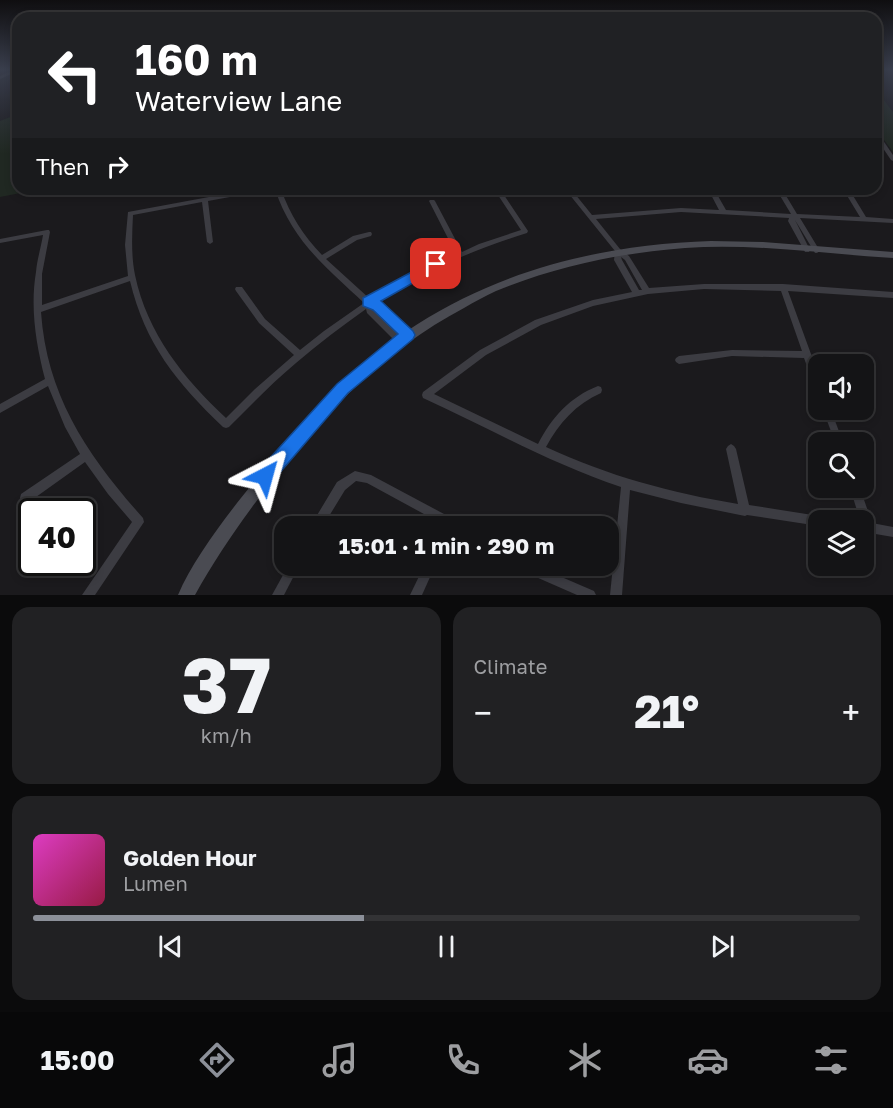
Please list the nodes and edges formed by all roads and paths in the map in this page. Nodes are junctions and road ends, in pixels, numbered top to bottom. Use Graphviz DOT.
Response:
graph roads {
  1 [pos="882,143"];
  2 [pos="893,159"];
  3 [pos="231,195"];
  4 [pos="280,195"];
  5 [pos="500,195"];
  6 [pos="573,195"];
  7 [pos="714,195"];
  8 [pos="782,195"];
  9 [pos="850,195"];
  10 [pos="205,200"];
  11 [pos="432,201"];
  12 [pos="723,211"];
  13 [pos="793,215"];
  14 [pos="591,217"];
  15 [pos="864,219"];
  16 [pos="893,221"];
  17 [pos="369,234"];
  18 [pos="0,241"];
  19 [pos="210,242"];
  20 [pos="812,250"];
  21 [pos="618,251"];
  22 [pos="459,254"];
  23 [pos="893,255"];
  24 [pos="322,258"];
  25 [pos="131,278"];
  26 [pos="783,287"];
  27 [pos="239,289"];
  28 [pos="646,290"];
  29 [pos="636,292"];
  30 [pos="893,295"];
  31 [pos="368,302"];
  32 [pos="37,310"];
  33 [pos="404,338"];
  34 [pos="298,354"];
  35 [pos="807,355"];
  36 [pos="679,360"];
  37 [pos="49,381"];
  38 [pos="598,390"];
  39 [pos="0,409"];
  40 [pos="731,449"];
  41 [pos="540,450"];
  42 [pos="85,456"];
  43 [pos="626,484"];
  44 [pos="25,498"];
  45 [pos="745,511"];
  46 [pos="323,516"];
  47 [pos="435,516"];
  48 [pos="808,520"];
  49 [pos="874,528"];
  50 [pos="893,532"];
  51 [pos="288,576"];
  52 [pos="425,576"];
  53 [pos="547,576"];
  54 [pos="88,595"];
  55 [pos="186,595"];
  56 [pos="278,595"];
  57 [pos="416,595"];
  58 [pos="591,595"];
  59 [pos="616,595"];
  1 -- 2 [label="street"];
  3 -- 10 [label="street"];
  4 -- 24 [label="street"];
  5 -- 22 [label="street"];
  6 -- 14 [label="street"];
  7 -- 12 [label="street"];
  8 -- 13 [label="street"];
  9 -- 15 [label="street"];
  10 -- 19 [label="street"];
  10 -- 25 [label="street"];
  11 -- 22 [label="street"];
  12 -- 13 [label="street"];
  12 -- 14 [label="street"];
  13 -- 15 [label="street"];
  13 -- 20 [label="street"];
  14 -- 21 [label="street"];
  15 -- 16 [label="street"];
  17 -- 24 [label="street"];
  18 -- 32 [label="street"];
  20 -- 21 [label="street"];
  20 -- 23 [label="street"];
  21 -- 28 [label="street"];
  21 -- 29 [label="street"];
  21 -- 33 [label="street"];
  22 -- 31 [label="street"];
  24 -- 31 [label="street"];
  25 -- 32 [label="street"];
  25 -- 34 [label="street"];
  26 -- 28 [label="street"];
  26 -- 30 [label="street"];
  26 -- 35 [label="street"];
  27 -- 34 [label="street"];
  28 -- 29 [label="street"];
  29 -- 41 [label="street"];
  31 -- 33 [label="street"];
  31 -- 34 [label="street"];
  32 -- 37 [label="street"];
  33 -- 55 [label="street"];
  35 -- 36 [label="street"];
  37 -- 39 [label="street"];
  37 -- 42 [label="street"];
  38 -- 41 [label="street"];
  40 -- 45 [label="street"];
  41 -- 43 [label="street"];
  42 -- 44 [label="street"];
  42 -- 54 [label="street"];
  43 -- 45 [label="street"];
  43 -- 59 [label="street"];
  45 -- 48 [label="street"];
  46 -- 47 [label="street"];
  49 -- 50 [label="street"];
  51 -- 56 [label="street"];
  52 -- 57 [label="street"];
  53 -- 58 [label="street"];
}
